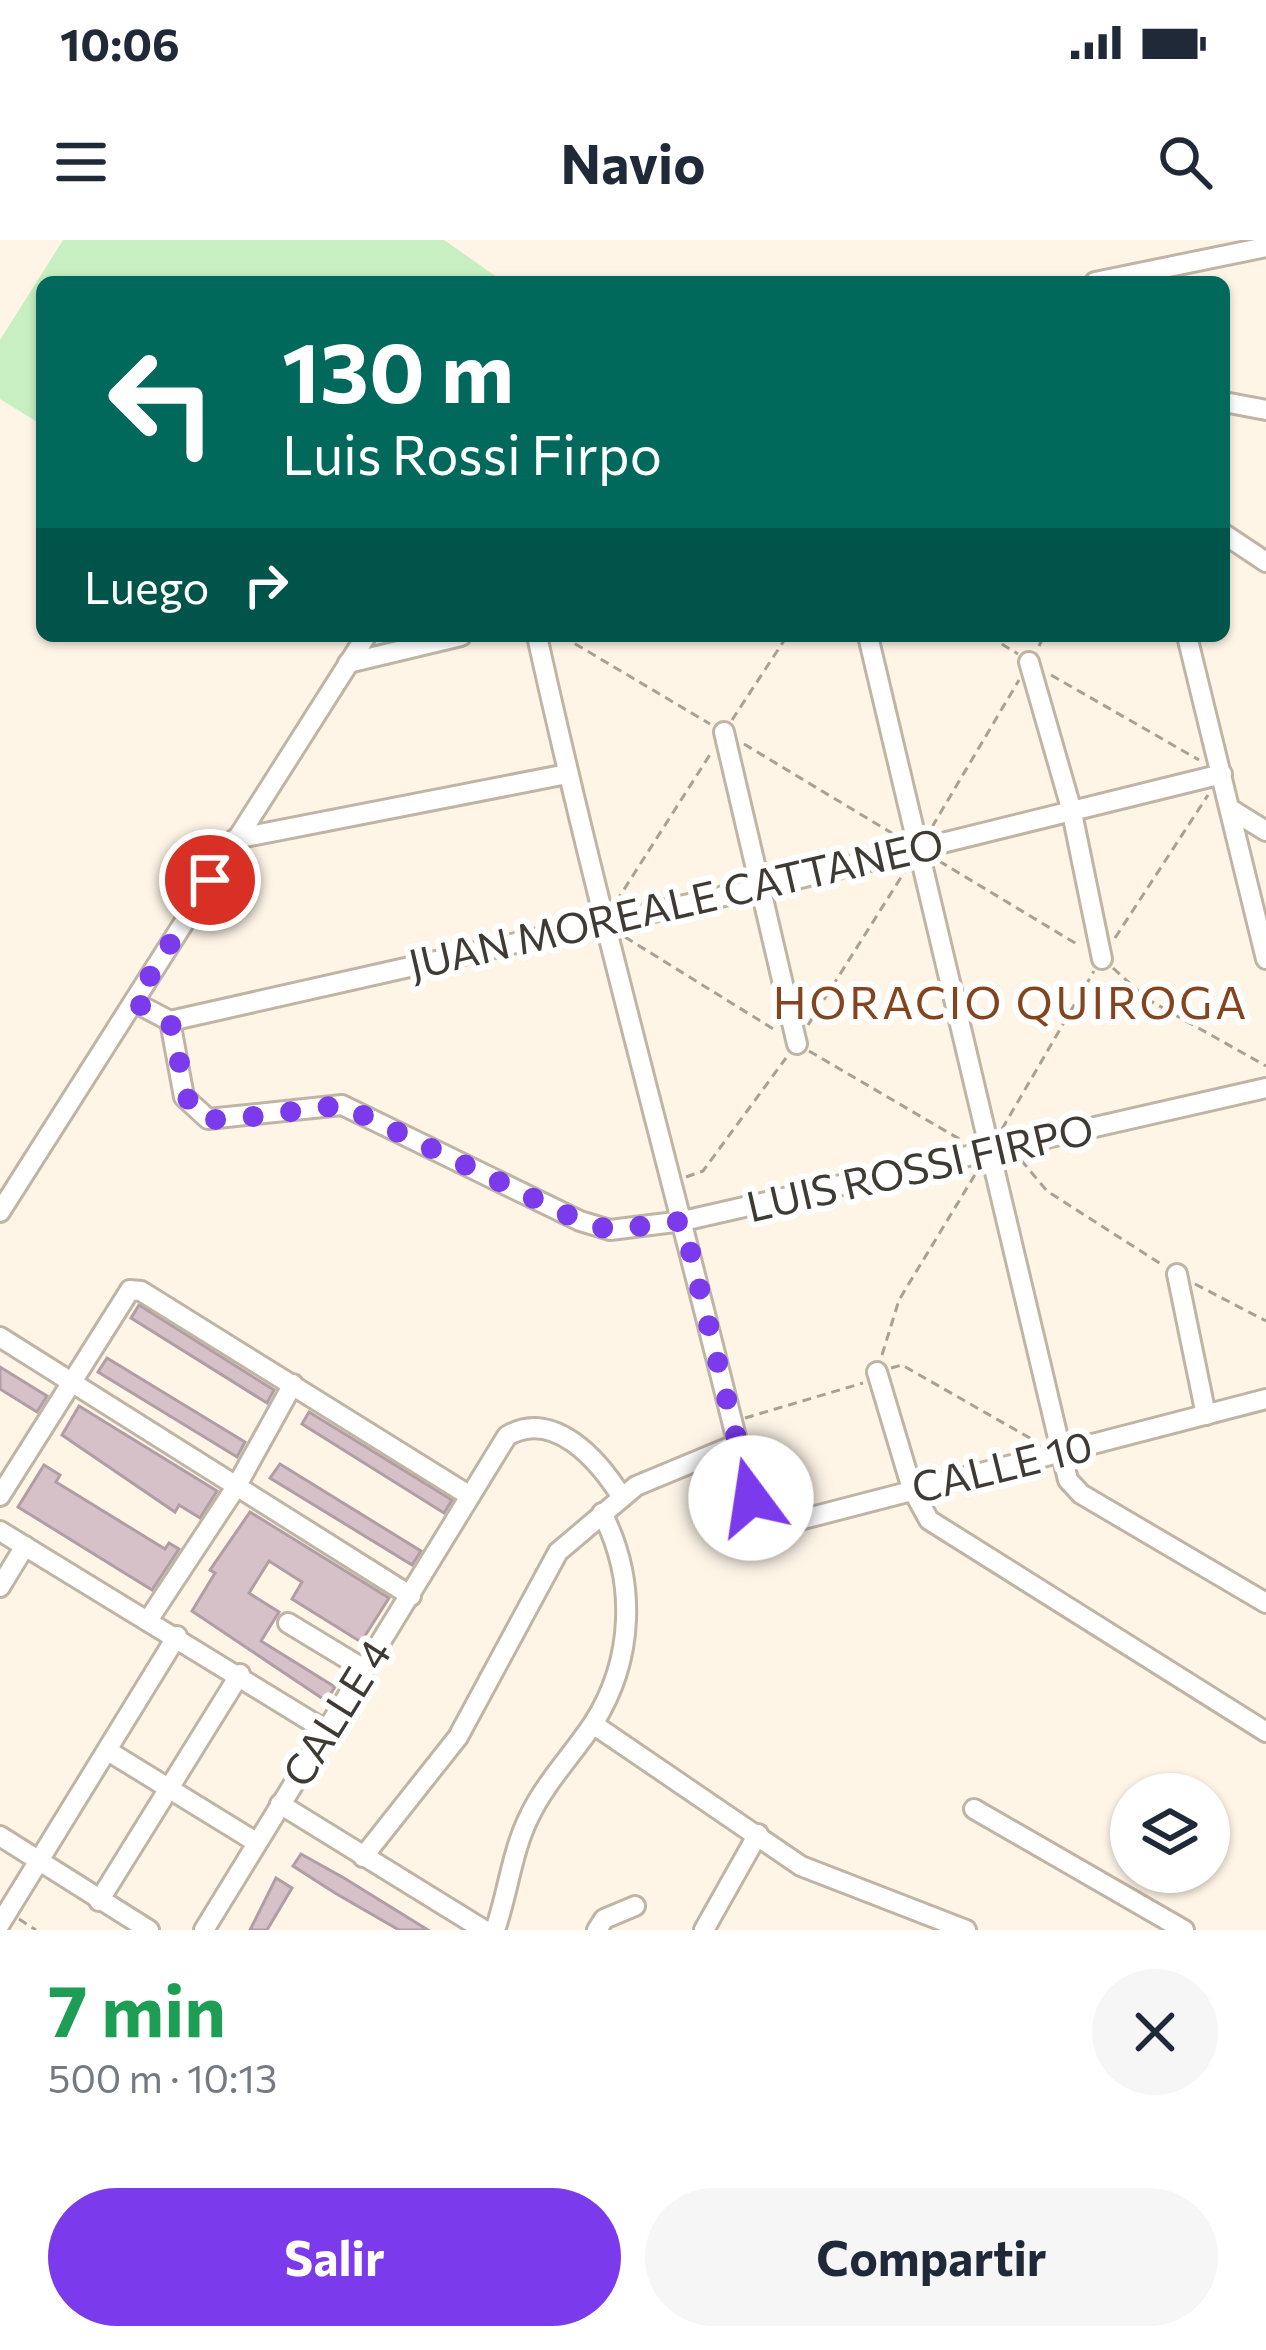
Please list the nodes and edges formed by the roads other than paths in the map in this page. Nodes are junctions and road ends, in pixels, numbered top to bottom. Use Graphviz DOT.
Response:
graph roads {
  1 [pos="1228,247"];
  2 [pos="1266,247"];
  3 [pos="1118,276"];
  4 [pos="1230,403"];
  5 [pos="1266,410"];
  6 [pos="1230,539"];
  7 [pos="1266,562"];
  8 [pos="362,642"];
  9 [pos="436,642"];
  10 [pos="538,642"];
  11 [pos="869,642"];
  12 [pos="1189,642"];
  13 [pos="1029,662"];
  14 [pos="348,663"];
  15 [pos="724,732"];
  16 [pos="567,774"];
  17 [pos="1222,774"];
  18 [pos="1071,808"];
  19 [pos="1232,810"];
  20 [pos="1266,831"];
  21 [pos="235,839"];
  22 [pos="919,849"];
  23 [pos="760,888"];
  24 [pos="603,923"];
  25 [pos="1102,959"];
  26 [pos="1266,959"];
  27 [pos="134,1002"];
  28 [pos="170,1021"];
  29 [pos="797,1044"];
  30 [pos="1266,1088"];
  31 [pos="987,1155"];
  32 [pos="0,1212"];
  33 [pos="683,1221"];
  34 [pos="1177,1274"];
  35 [pos="0,1336"];
  36 [pos="877,1372"];
  37 [pos="68,1384"];
  38 [pos="293,1384"];
  39 [pos="1266,1399"];
  40 [pos="1206,1415"];
  41 [pos="737,1444"];
  42 [pos="1058,1454"];
  43 [pos="236,1486"];
  44 [pos="912,1489"];
  45 [pos="0,1496"];
  46 [pos="470,1496"];
  47 [pos="621,1496"];
  48 [pos="602,1513"];
  49 [pos="0,1531"];
  50 [pos="25,1546"];
  51 [pos="0,1586"];
  52 [pos="411,1596"];
  53 [pos="1266,1603"];
  54 [pos="149,1619"];
  55 [pos="288,1623"];
  56 [pos="177,1636"];
  57 [pos="364,1669"];
  58 [pos="240,1675"];
  59 [pos="593,1724"];
  60 [pos="325,1730"];
  61 [pos="1266,1732"];
  62 [pos="108,1751"];
  63 [pos="169,1788"];
  64 [pos="280,1804"];
  65 [pos="974,1809"];
  66 [pos="758,1834"];
  67 [pos="0,1836"];
  68 [pos="256,1842"];
  69 [pos="363,1857"];
  70 [pos="40,1862"];
  71 [pos="99,1901"];
  72 [pos="635,1906"];
  73 [pos="0,1924"];
  74 [pos="149,1930"];
  75 [pos="204,1930"];
  76 [pos="484,1930"];
  77 [pos="495,1930"];
  78 [pos="597,1930"];
  79 [pos="704,1930"];
  80 [pos="966,1930"];
  81 [pos="1184,1930"];
  1 -- 2 [label="street"];
  1 -- 3 [label="street"];
  4 -- 5 [label="street"];
  6 -- 7 [label="street"];
  8 -- 14 [label="street"];
  9 -- 14 [label="street"];
  10 -- 16 [label="street"];
  11 -- 22 [label="street"];
  12 -- 17 [label="street"];
  13 -- 18 [label="street"];
  14 -- 21 [label="street"];
  15 -- 23 [label="street"];
  16 -- 21 [label="street"];
  16 -- 24 [label="street"];
  17 -- 18 [label="street, JUAN MOREALE CATTANEO"];
  17 -- 19 [label="street"];
  18 -- 22 [label="street, JUAN MOREALE CATTANEO"];
  18 -- 25 [label="street"];
  19 -- 20 [label="street"];
  19 -- 26 [label="street"];
  21 -- 27 [label="street"];
  22 -- 23 [label="street, JUAN MOREALE CATTANEO"];
  22 -- 31 [label="street"];
  23 -- 24 [label="street, JUAN MOREALE CATTANEO"];
  23 -- 29 [label="street"];
  24 -- 28 [label="street, JUAN MOREALE CATTANEO"];
  24 -- 33 [label="street"];
  27 -- 28 [label="street"];
  27 -- 32 [label="street"];
  28 -- 33 [label="street, LUIS ROSSI FIRPO"];
  30 -- 31 [label="street, LUIS ROSSI FIRPO"];
  31 -- 33 [label="street, LUIS ROSSI FIRPO"];
  31 -- 42 [label="street"];
  33 -- 41 [label="street"];
  34 -- 40 [label="street"];
  35 -- 37 [label="street"];
  36 -- 44 [label="street"];
  37 -- 38 [label="street"];
  37 -- 43 [label="street"];
  37 -- 45 [label="street"];
  38 -- 43 [label="street"];
  38 -- 46 [label="street"];
  39 -- 40 [label="street, CALLE 10"];
  40 -- 42 [label="street, CALLE 10"];
  41 -- 44 [label="street, CALLE 10"];
  41 -- 47 [label="street"];
  42 -- 44 [label="street, CALLE 10"];
  42 -- 53 [label="street"];
  43 -- 52 [label="street"];
  43 -- 54 [label="street"];
  44 -- 61 [label="street"];
  46 -- 47 [label="street, CALLE 4"];
  46 -- 52 [label="street, CALLE 4"];
  47 -- 48 [label="street"];
  48 -- 59 [label="street"];
  48 -- 69 [label="street"];
  49 -- 50 [label="street"];
  50 -- 51 [label="street"];
  50 -- 54 [label="street"];
  52 -- 57 [label="street, CALLE 4"];
  54 -- 56 [label="street"];
  55 -- 57 [label="street"];
  56 -- 58 [label="street"];
  56 -- 62 [label="street"];
  57 -- 60 [label="street, CALLE 4"];
  58 -- 60 [label="street"];
  58 -- 63 [label="street"];
  59 -- 66 [label="street"];
  59 -- 77 [label="street"];
  60 -- 64 [label="street, CALLE 4"];
  62 -- 63 [label="street"];
  62 -- 70 [label="street"];
  63 -- 68 [label="street"];
  63 -- 71 [label="street"];
  64 -- 68 [label="street, CALLE 4"];
  64 -- 69 [label="street"];
  65 -- 81 [label="street"];
  66 -- 79 [label="street"];
  66 -- 80 [label="street"];
  67 -- 70 [label="street"];
  68 -- 75 [label="street, CALLE 4"];
  69 -- 76 [label="street"];
  70 -- 71 [label="street"];
  70 -- 73 [label="street"];
  71 -- 74 [label="street"];
  72 -- 78 [label="street"];
}
